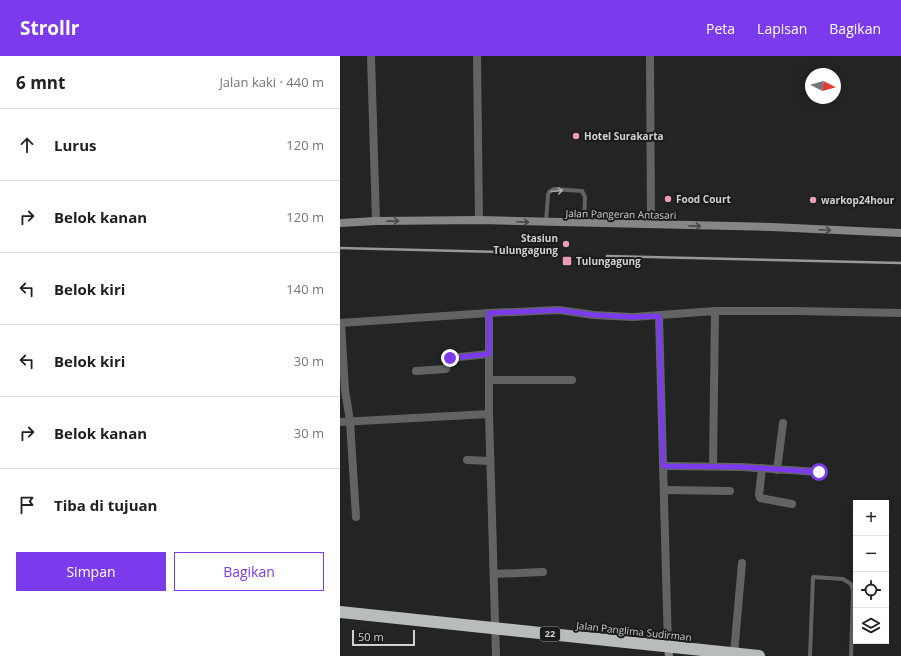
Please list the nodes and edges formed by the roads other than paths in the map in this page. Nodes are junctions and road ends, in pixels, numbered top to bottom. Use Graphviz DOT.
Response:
graph roads {
  1 [pos="371,56"];
  2 [pos="477,56"];
  3 [pos="650,56"];
  4 [pos="479,220"];
  5 [pos="376,221"];
  6 [pos="546,222"];
  7 [pos="340,223"];
  8 [pos="584,224"];
  9 [pos="651,224"];
  10 [pos="901,233"];
  11 [pos="715,311"];
  12 [pos="489,313"];
  13 [pos="901,313"];
  14 [pos="659,316"];
  15 [pos="341,323"];
  16 [pos="489,354"];
  17 [pos="416,371"];
  18 [pos="489,380"];
  19 [pos="572,380"];
  20 [pos="489,414"];
  21 [pos="350,421"];
  22 [pos="340,422"];
  23 [pos="783,423"];
  24 [pos="467,460"];
  25 [pos="490,461"];
  26 [pos="663,466"];
  27 [pos="713,466"];
  28 [pos="762,468"];
  29 [pos="777,470"];
  30 [pos="819,472"];
  31 [pos="664,490"];
  32 [pos="730,491"];
  33 [pos="792,504"];
  34 [pos="356,517"];
  35 [pos="742,563"];
  36 [pos="543,572"];
  37 [pos="494,574"];
  38 [pos="340,612"];
  39 [pos="494,628"];
  40 [pos="669,652"];
  41 [pos="734,654"];
  42 [pos="496,656"];
  43 [pos="759,656"];
  44 [pos="810,656"];
  45 [pos="851,656"];
  1 -- 5 [label="street"];
  2 -- 4 [label="street"];
  3 -- 9 [label="street"];
  5 -- 4 [label="main road, Jalan Pangeran Antasari, one-way"];
  4 -- 6 [label="main road, Jalan Pangeran Antasari, one-way"];
  5 -- 7 [label="main road, Jalan Pangeran Antasari"];
  6 -- 8 [label="main road, Jalan Pangeran Antasari"];
  6 -- 8 [label="lane, one-way"];
  8 -- 9 [label="main road, Jalan Pangeran Antasari"];
  9 -- 10 [label="main road, Jalan Pangeran Antasari, one-way"];
  11 -- 13 [label="street"];
  11 -- 14 [label="street"];
  11 -- 27 [label="street"];
  12 -- 14 [label="street"];
  12 -- 15 [label="street"];
  12 -- 16 [label="street"];
  14 -- 26 [label="street"];
  15 -- 21 [label="street"];
  16 -- 17 [label="street"];
  16 -- 18 [label="street"];
  18 -- 19 [label="street"];
  18 -- 20 [label="street"];
  20 -- 21 [label="street"];
  20 -- 25 [label="street"];
  21 -- 22 [label="street"];
  21 -- 34 [label="street"];
  23 -- 29 [label="street"];
  24 -- 25 [label="street"];
  25 -- 37 [label="street"];
  26 -- 27 [label="street"];
  26 -- 31 [label="street"];
  27 -- 28 [label="street"];
  28 -- 29 [label="street"];
  28 -- 33 [label="street"];
  29 -- 30 [label="street"];
  31 -- 32 [label="street"];
  31 -- 40 [label="street"];
  35 -- 41 [label="street"];
  36 -- 37 [label="street"];
  37 -- 39 [label="street"];
  38 -- 39 [label="highway, Jalan Panglima Sudirman / 22"];
  39 -- 40 [label="highway, Jalan Panglima Sudirman / 22"];
  39 -- 42 [label="street"];
  40 -- 41 [label="highway, Jalan Panglima Sudirman / 22"];
  41 -- 43 [label="highway, Jalan Panglima Sudirman / 22"];
  44 -- 45 [label="lane"];
}
